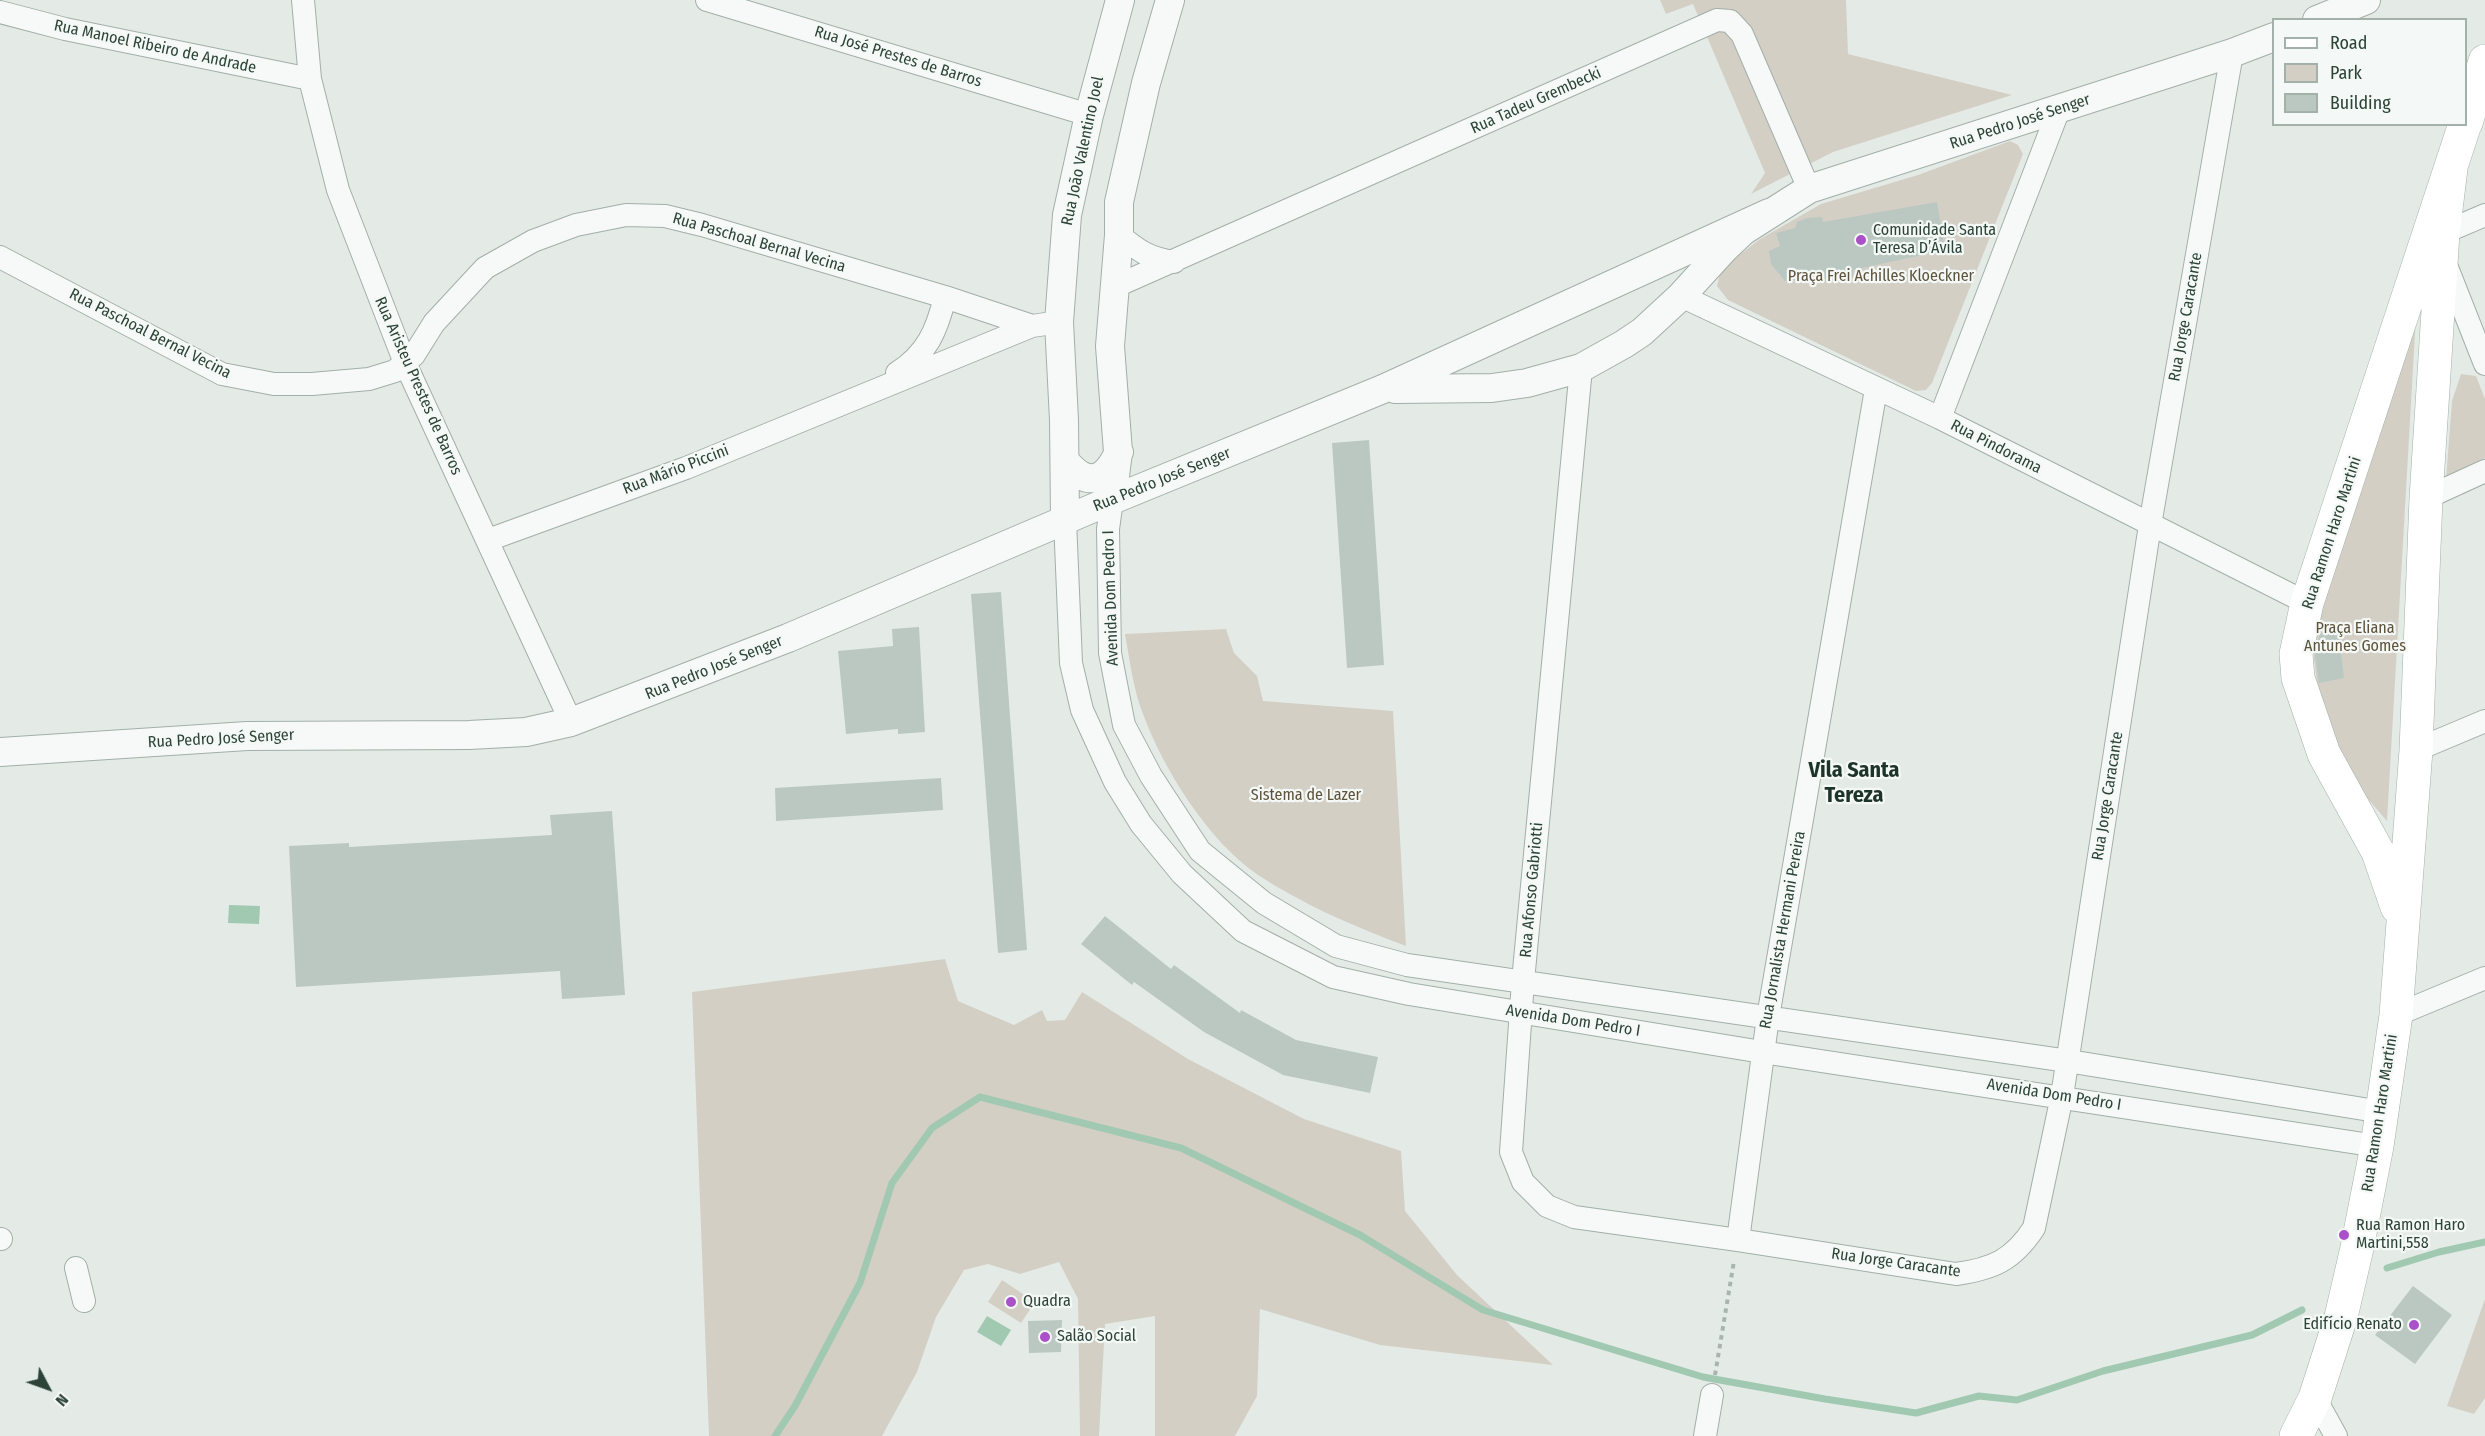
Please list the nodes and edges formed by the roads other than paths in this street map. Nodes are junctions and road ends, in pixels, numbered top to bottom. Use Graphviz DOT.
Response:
graph roads {
  1 [pos="303,0"];
  2 [pos="707,0"];
  3 [pos="1120,0"];
  4 [pos="2366,0"];
  5 [pos="1172,4"];
  6 [pos="0,12"];
  7 [pos="2322,18"];
  8 [pos="2272,38"];
  9 [pos="2232,53"];
  10 [pos="2485,61"];
  11 [pos="310,80"];
  12 [pos="2059,109"];
  13 [pos="1089,115"];
  14 [pos="2467,118"];
  15 [pos="2464,126"];
  16 [pos="2451,170"];
  17 [pos="1809,189"];
  18 [pos="1769,213"];
  19 [pos="2485,215"];
  20 [pos="1119,235"];
  21 [pos="2443,245"];
  22 [pos="0,257"];
  23 [pos="1174,262"];
  24 [pos="1641,278"];
  25 [pos="1114,287"];
  26 [pos="1682,296"];
  27 [pos="945,297"];
  28 [pos="1657,319"];
  29 [pos="1046,324"];
  30 [pos="1488,341"];
  31 [pos="405,363"];
  32 [pos="2485,364"];
  33 [pos="1581,368"];
  34 [pos="1492,387"];
  35 [pos="1383,389"];
  36 [pos="1876,389"];
  37 [pos="862,394"];
  38 [pos="1940,418"];
  39 [pos="1119,452"];
  40 [pos="1065,461"];
  41 [pos="2485,471"];
  42 [pos="1167,478"];
  43 [pos="2426,498"];
  44 [pos="1112,500"];
  45 [pos="1065,520"];
  46 [pos="2150,525"];
  47 [pos="488,540"];
  48 [pos="2307,603"];
  49 [pos="2485,721"];
  50 [pos="572,722"];
  51 [pos="2416,750"];
  52 [pos="0,752"];
  53 [pos="2411,817"];
  54 [pos="2362,823"];
  55 [pos="2402,923"];
  56 [pos="2485,978"];
  57 [pos="1523,981"];
  58 [pos="1521,1012"];
  59 [pos="2396,1015"];
  60 [pos="1768,1017"];
  61 [pos="1762,1052"];
  62 [pos="2068,1061"];
  63 [pos="2062,1096"];
  64 [pos="2382,1112"];
  65 [pos="2377,1146"];
  66 [pos="1738,1240"];
  67 [pos="76,1268"];
  68 [pos="84,1301"];
  69 [pos="1712,1395"];
  70 [pos="2315,1398"];
  71 [pos="1705,1436"];
  72 [pos="2296,1436"];
  73 [pos="2336,1436"];
  1 -- 11 [label="street, Rua Aristeu Prestes de Barros"];
  2 -- 13 [label="street, Rua José Prestes de Barros"];
  3 -- 13 [label="street, Rua João Valentino Joel"];
  4 -- 7 [label="street"];
  5 -- 20 [label="street"];
  6 -- 11 [label="street, Rua Manoel Ribeiro de Andrade"];
  8 -- 9 [label="street, Rua Pedro José Senger"];
  9 -- 12 [label="street, Rua Pedro José Senger"];
  9 -- 46 [label="street, Rua Jorge Caracante"];
  10 -- 14 [label="main road, Rua Ramon Haro Martini"];
  11 -- 31 [label="street, Rua Aristeu Prestes de Barros"];
  12 -- 17 [label="street, Rua Pedro José Senger"];
  12 -- 38 [label="street"];
  13 -- 29 [label="street, Rua João Valentino Joel"];
  15 -- 16 [label="main road, Rua Ramon Haro Martini"];
  16 -- 21 [label="main road, Rua Ramon Haro Martini"];
  16 -- 48 [label="main road, Rua Ramon Haro Martini"];
  17 -- 18 [label="street, Rua Pedro José Senger"];
  17 -- 23 [label="street, Rua Tadeu Grembecki"];
  18 -- 24 [label="street, Rua Pedro José Senger"];
  18 -- 26 [label="street, Rua Pedro José Senger"];
  19 -- 21 [label="street"];
  20 -- 23 [label="street"];
  20 -- 25 [label="street"];
  21 -- 32 [label="street"];
  21 -- 43 [label="main road, Rua Ramon Haro Martini"];
  22 -- 31 [label="street, Rua Paschoal Bernal Vecina"];
  23 -- 25 [label="street, Rua Tadeu Grembecki"];
  24 -- 26 [label="street"];
  24 -- 28 [label="street"];
  24 -- 30 [label="street, Rua Pedro José Senger"];
  25 -- 39 [label="street"];
  26 -- 28 [label="street, Rua Pedro José Senger"];
  26 -- 36 [label="street, Rua Pindorama"];
  27 -- 29 [label="street, Rua Paschoal Bernal Vecina"];
  27 -- 31 [label="street, Rua Paschoal Bernal Vecina"];
  27 -- 37 [label="street, Rua Mário Piccini"];
  28 -- 33 [label="street, Rua Pedro José Senger"];
  29 -- 37 [label="street, Rua Mário Piccini"];
  29 -- 40 [label="street, Rua João Valentino Joel"];
  30 -- 34 [label="street"];
  30 -- 35 [label="street, Rua Pedro José Senger"];
  31 -- 47 [label="street, Rua Aristeu Prestes de Barros"];
  33 -- 34 [label="street, Rua Pedro José Senger"];
  33 -- 57 [label="street, Rua Afonso Gabriotti"];
  34 -- 35 [label="street, Rua Pedro José Senger"];
  35 -- 42 [label="street, Rua Pedro José Senger"];
  36 -- 38 [label="street, Rua Pindorama"];
  36 -- 60 [label="street, Rua Jornalista Hermani Pereira"];
  37 -- 47 [label="street, Rua Mário Piccini"];
  38 -- 46 [label="street, Rua Pindorama"];
  39 -- 40 [label="street"];
  39 -- 42 [label="street"];
  39 -- 44 [label="street"];
  40 -- 45 [label="street, Rua João Valentino Joel"];
  41 -- 43 [label="street"];
  42 -- 44 [label="street, Rua Pedro José Senger"];
  43 -- 51 [label="main road, Rua Ramon Haro Martini"];
  44 -- 45 [label="street, Rua Pedro José Senger"];
  44 -- 57 [label="street, Avenida Dom Pedro I"];
  45 -- 50 [label="street, Rua Pedro José Senger"];
  45 -- 58 [label="street, Avenida Dom Pedro I"];
  46 -- 48 [label="street, Rua Pindorama"];
  46 -- 62 [label="street, Rua Jorge Caracante"];
  47 -- 50 [label="street, Rua Aristeu Prestes de Barros"];
  48 -- 54 [label="main road, Rua Ramon Haro Martini"];
  49 -- 51 [label="street"];
  50 -- 52 [label="street, Rua Pedro José Senger"];
  51 -- 53 [label="main road, Rua Ramon Haro Martini"];
  53 -- 54 [label="main road"];
  53 -- 55 [label="main road, Rua Ramon Haro Martini"];
  54 -- 55 [label="main road, Rua Ramon Haro Martini"];
  55 -- 59 [label="main road, Rua Ramon Haro Martini"];
  56 -- 59 [label="street"];
  57 -- 58 [label="street, Rua Afonso Gabriotti"];
  57 -- 60 [label="street, Avenida Dom Pedro I"];
  58 -- 61 [label="street, Avenida Dom Pedro I"];
  58 -- 66 [label="street, Rua Afonso Gabriotti"];
  59 -- 64 [label="main road, Rua Ramon Haro Martini"];
  60 -- 61 [label="street, Rua Jornalista Hermani Pereira"];
  60 -- 62 [label="street, Avenida Dom Pedro I"];
  61 -- 63 [label="street, Avenida Dom Pedro I"];
  61 -- 66 [label="street, Rua Jornalista Hermani Pereira"];
  62 -- 63 [label="street, Rua Jorge Caracante"];
  62 -- 64 [label="street, Avenida Dom Pedro I"];
  63 -- 65 [label="street, Avenida Dom Pedro I"];
  63 -- 66 [label="street, Rua Jorge Caracante"];
  64 -- 65 [label="main road, Rua Ramon Haro Martini"];
  65 -- 70 [label="main road, Rua Ramon Haro Martini"];
  67 -- 68 [label="street"];
  69 -- 71 [label="street"];
  70 -- 72 [label="main road, Rua Ramon Haro Martini"];
  70 -- 73 [label="street"];
}
